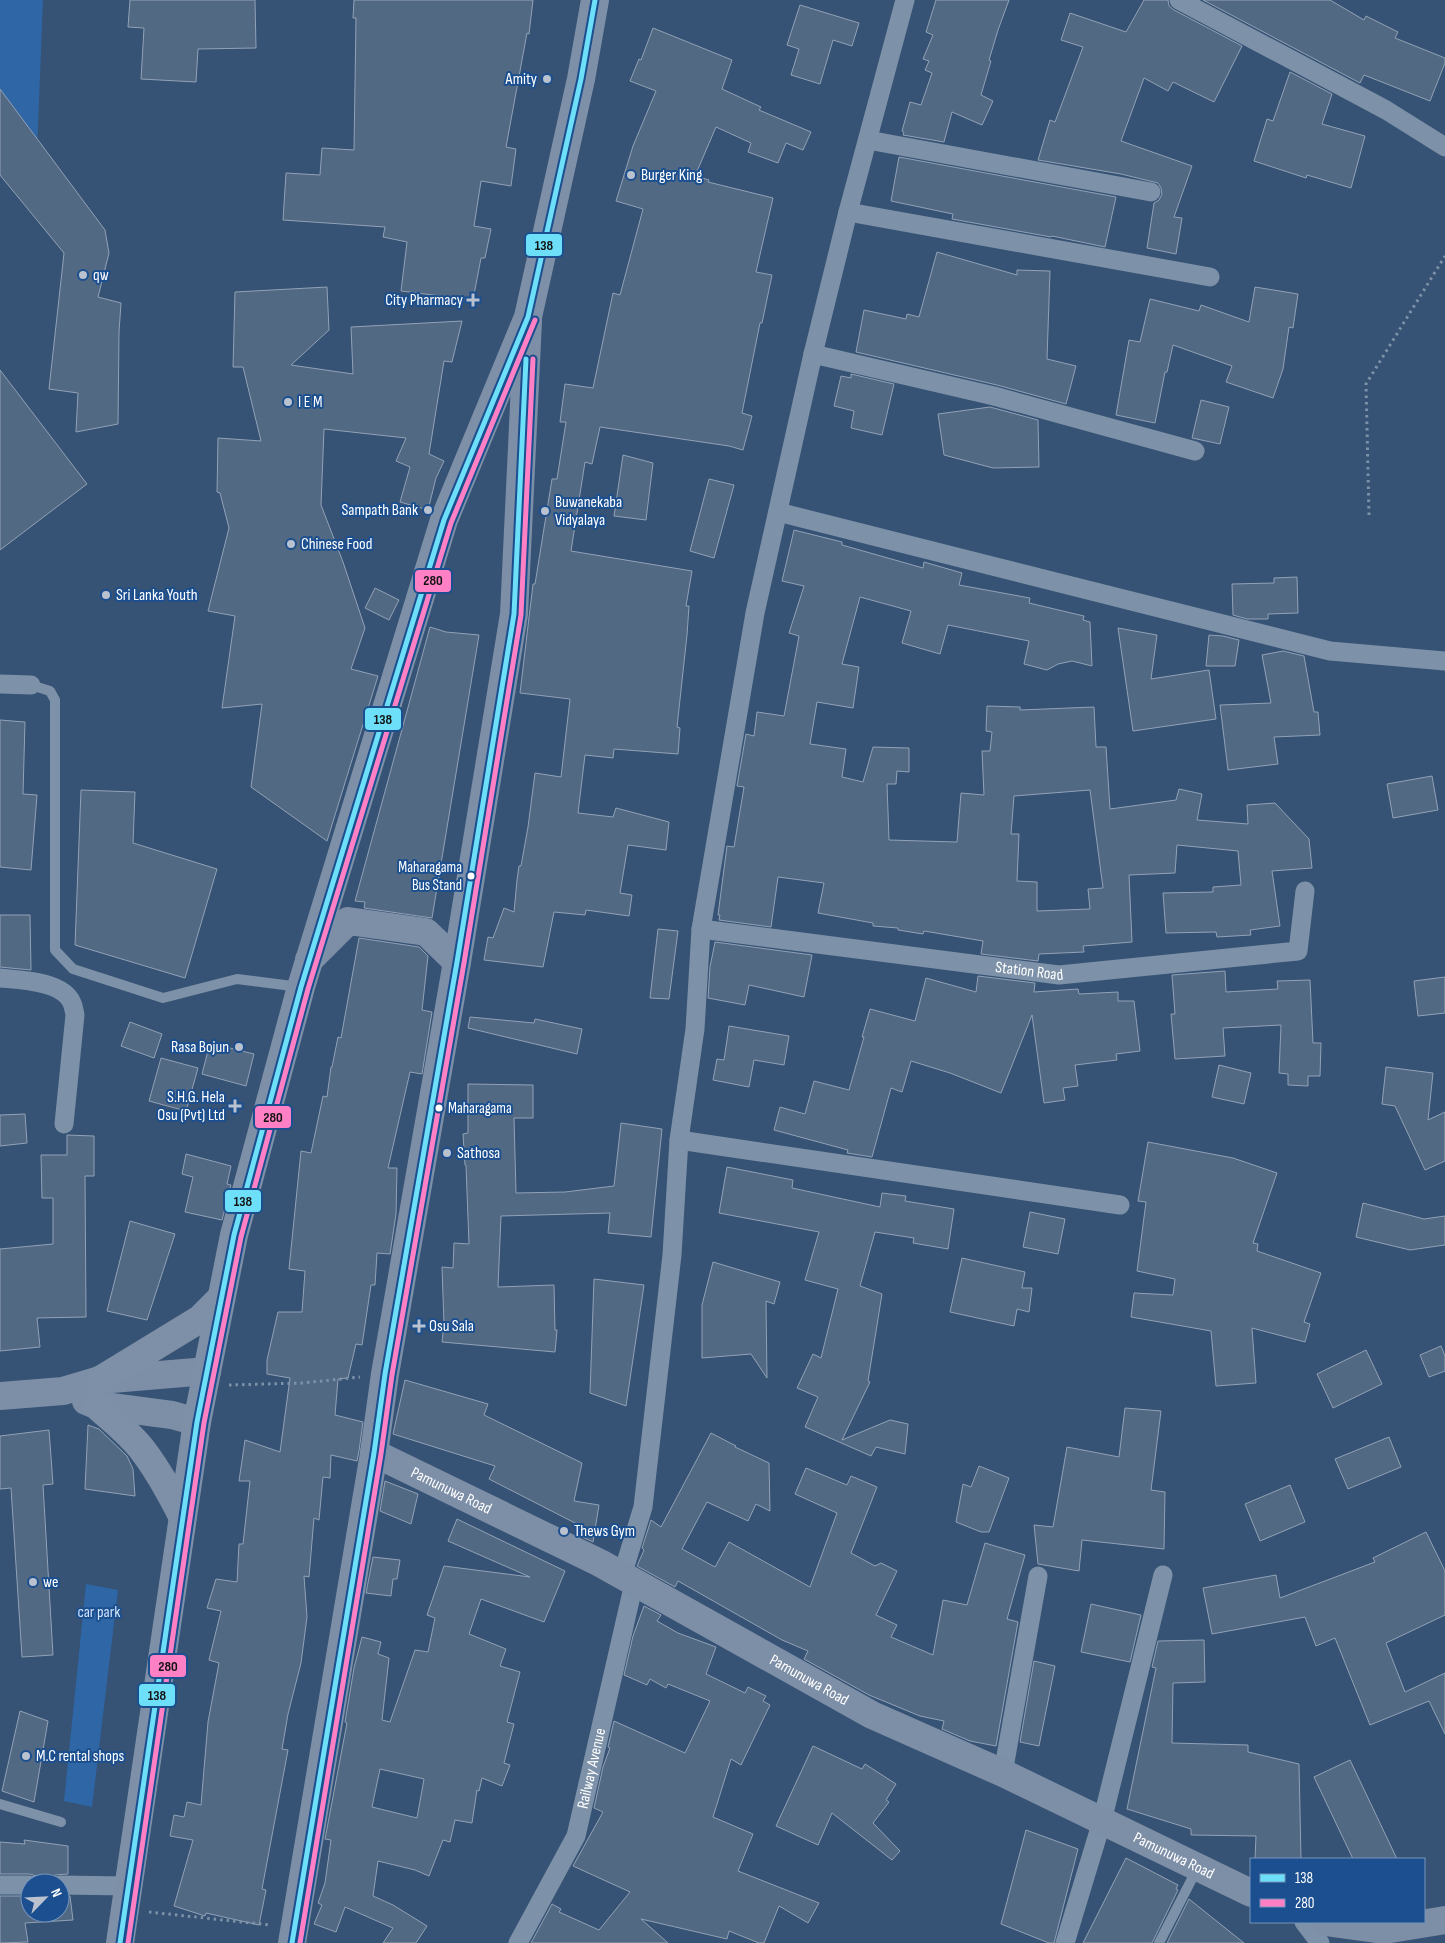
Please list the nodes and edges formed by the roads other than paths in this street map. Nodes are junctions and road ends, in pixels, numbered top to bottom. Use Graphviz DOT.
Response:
graph roads {
  1 [pos="595,0"];
  2 [pos="905,0"];
  3 [pos="1179,0"];
  4 [pos="868,140"];
  5 [pos="1445,148"];
  6 [pos="1151,192"];
  7 [pos="848,212"];
  8 [pos="1210,277"];
  9 [pos="528,317"];
  10 [pos="813,354"];
  11 [pos="1195,451"];
  12 [pos="778,512"];
  13 [pos="1445,662"];
  14 [pos="0,684"];
  15 [pos="31,685"];
  16 [pos="1305,891"];
  17 [pos="701,929"];
  18 [pos="309,960"];
  19 [pos="457,962"];
  20 [pos="0,978"];
  21 [pos="301,987"];
  22 [pos="64,1124"];
  23 [pos="679,1140"];
  24 [pos="1120,1205"];
  25 [pos="221,1298"];
  26 [pos="205,1378"];
  27 [pos="98,1392"];
  28 [pos="0,1396"];
  29 [pos="197,1422"];
  30 [pos="374,1453"];
  31 [pos="182,1516"];
  32 [pos="1163,1575"];
  33 [pos="1038,1576"];
  34 [pos="628,1579"];
  35 [pos="1003,1773"];
  36 [pos="0,1804"];
  37 [pos="1102,1821"];
  38 [pos="61,1822"];
  39 [pos="1198,1866"];
  40 [pos="0,1885"];
  41 [pos="20,1885"];
  42 [pos="70,1888"];
  43 [pos="1250,1892"];
  44 [pos="126,1897"];
  45 [pos="1445,1920"];
  46 [pos="1305,1923"];
  47 [pos="1332,1923"];
  48 [pos="292,1935"];
  49 [pos="120,1943"];
  50 [pos="518,1943"];
  51 [pos="1065,1943"];
  52 [pos="1159,1943"];
  53 [pos="1320,1943"];
  1 -- 9 [label="highway"];
  2 -- 4 [label="street, Railway Avenue"];
  3 -- 5 [label="street"];
  4 -- 6 [label="street"];
  4 -- 7 [label="street, Railway Avenue"];
  7 -- 8 [label="street"];
  7 -- 10 [label="street, Railway Avenue"];
  9 -- 18 [label="highway"];
  9 -- 19 [label="main road"];
  10 -- 11 [label="street"];
  10 -- 12 [label="street, Railway Avenue"];
  12 -- 13 [label="street"];
  12 -- 17 [label="street, Railway Avenue"];
  14 -- 15 [label="street"];
  15 -- 21 [label="lane"];
  16 -- 17 [label="street, Station Road"];
  17 -- 23 [label="street, Railway Avenue"];
  18 -- 19 [label="main road"];
  18 -- 21 [label="highway"];
  19 -- 30 [label="main road"];
  20 -- 22 [label="street"];
  21 -- 25 [label="highway"];
  23 -- 24 [label="street"];
  23 -- 34 [label="street, Railway Avenue"];
  25 -- 26 [label="highway"];
  25 -- 27 [label="highway"];
  26 -- 27 [label="main road"];
  26 -- 29 [label="highway"];
  27 -- 28 [label="main road"];
  27 -- 29 [label="main road"];
  27 -- 31 [label="highway"];
  29 -- 31 [label="highway"];
  30 -- 34 [label="main road, Pamunuwa Road"];
  30 -- 48 [label="main road"];
  31 -- 44 [label="highway"];
  32 -- 37 [label="street"];
  33 -- 35 [label="street"];
  34 -- 35 [label="main road, Pamunuwa Road"];
  34 -- 50 [label="street, Railway Avenue"];
  35 -- 37 [label="main road, Pamunuwa Road"];
  36 -- 38 [label="lane"];
  37 -- 39 [label="main road, Pamunuwa Road"];
  37 -- 51 [label="street"];
  39 -- 43 [label="main road, Pamunuwa Road"];
  39 -- 52 [label="lane"];
  40 -- 41 [label="street"];
  42 -- 44 [label="street"];
  44 -- 49 [label="highway"];
  45 -- 47 [label="main road"];
  46 -- 53 [label="street"];
}
